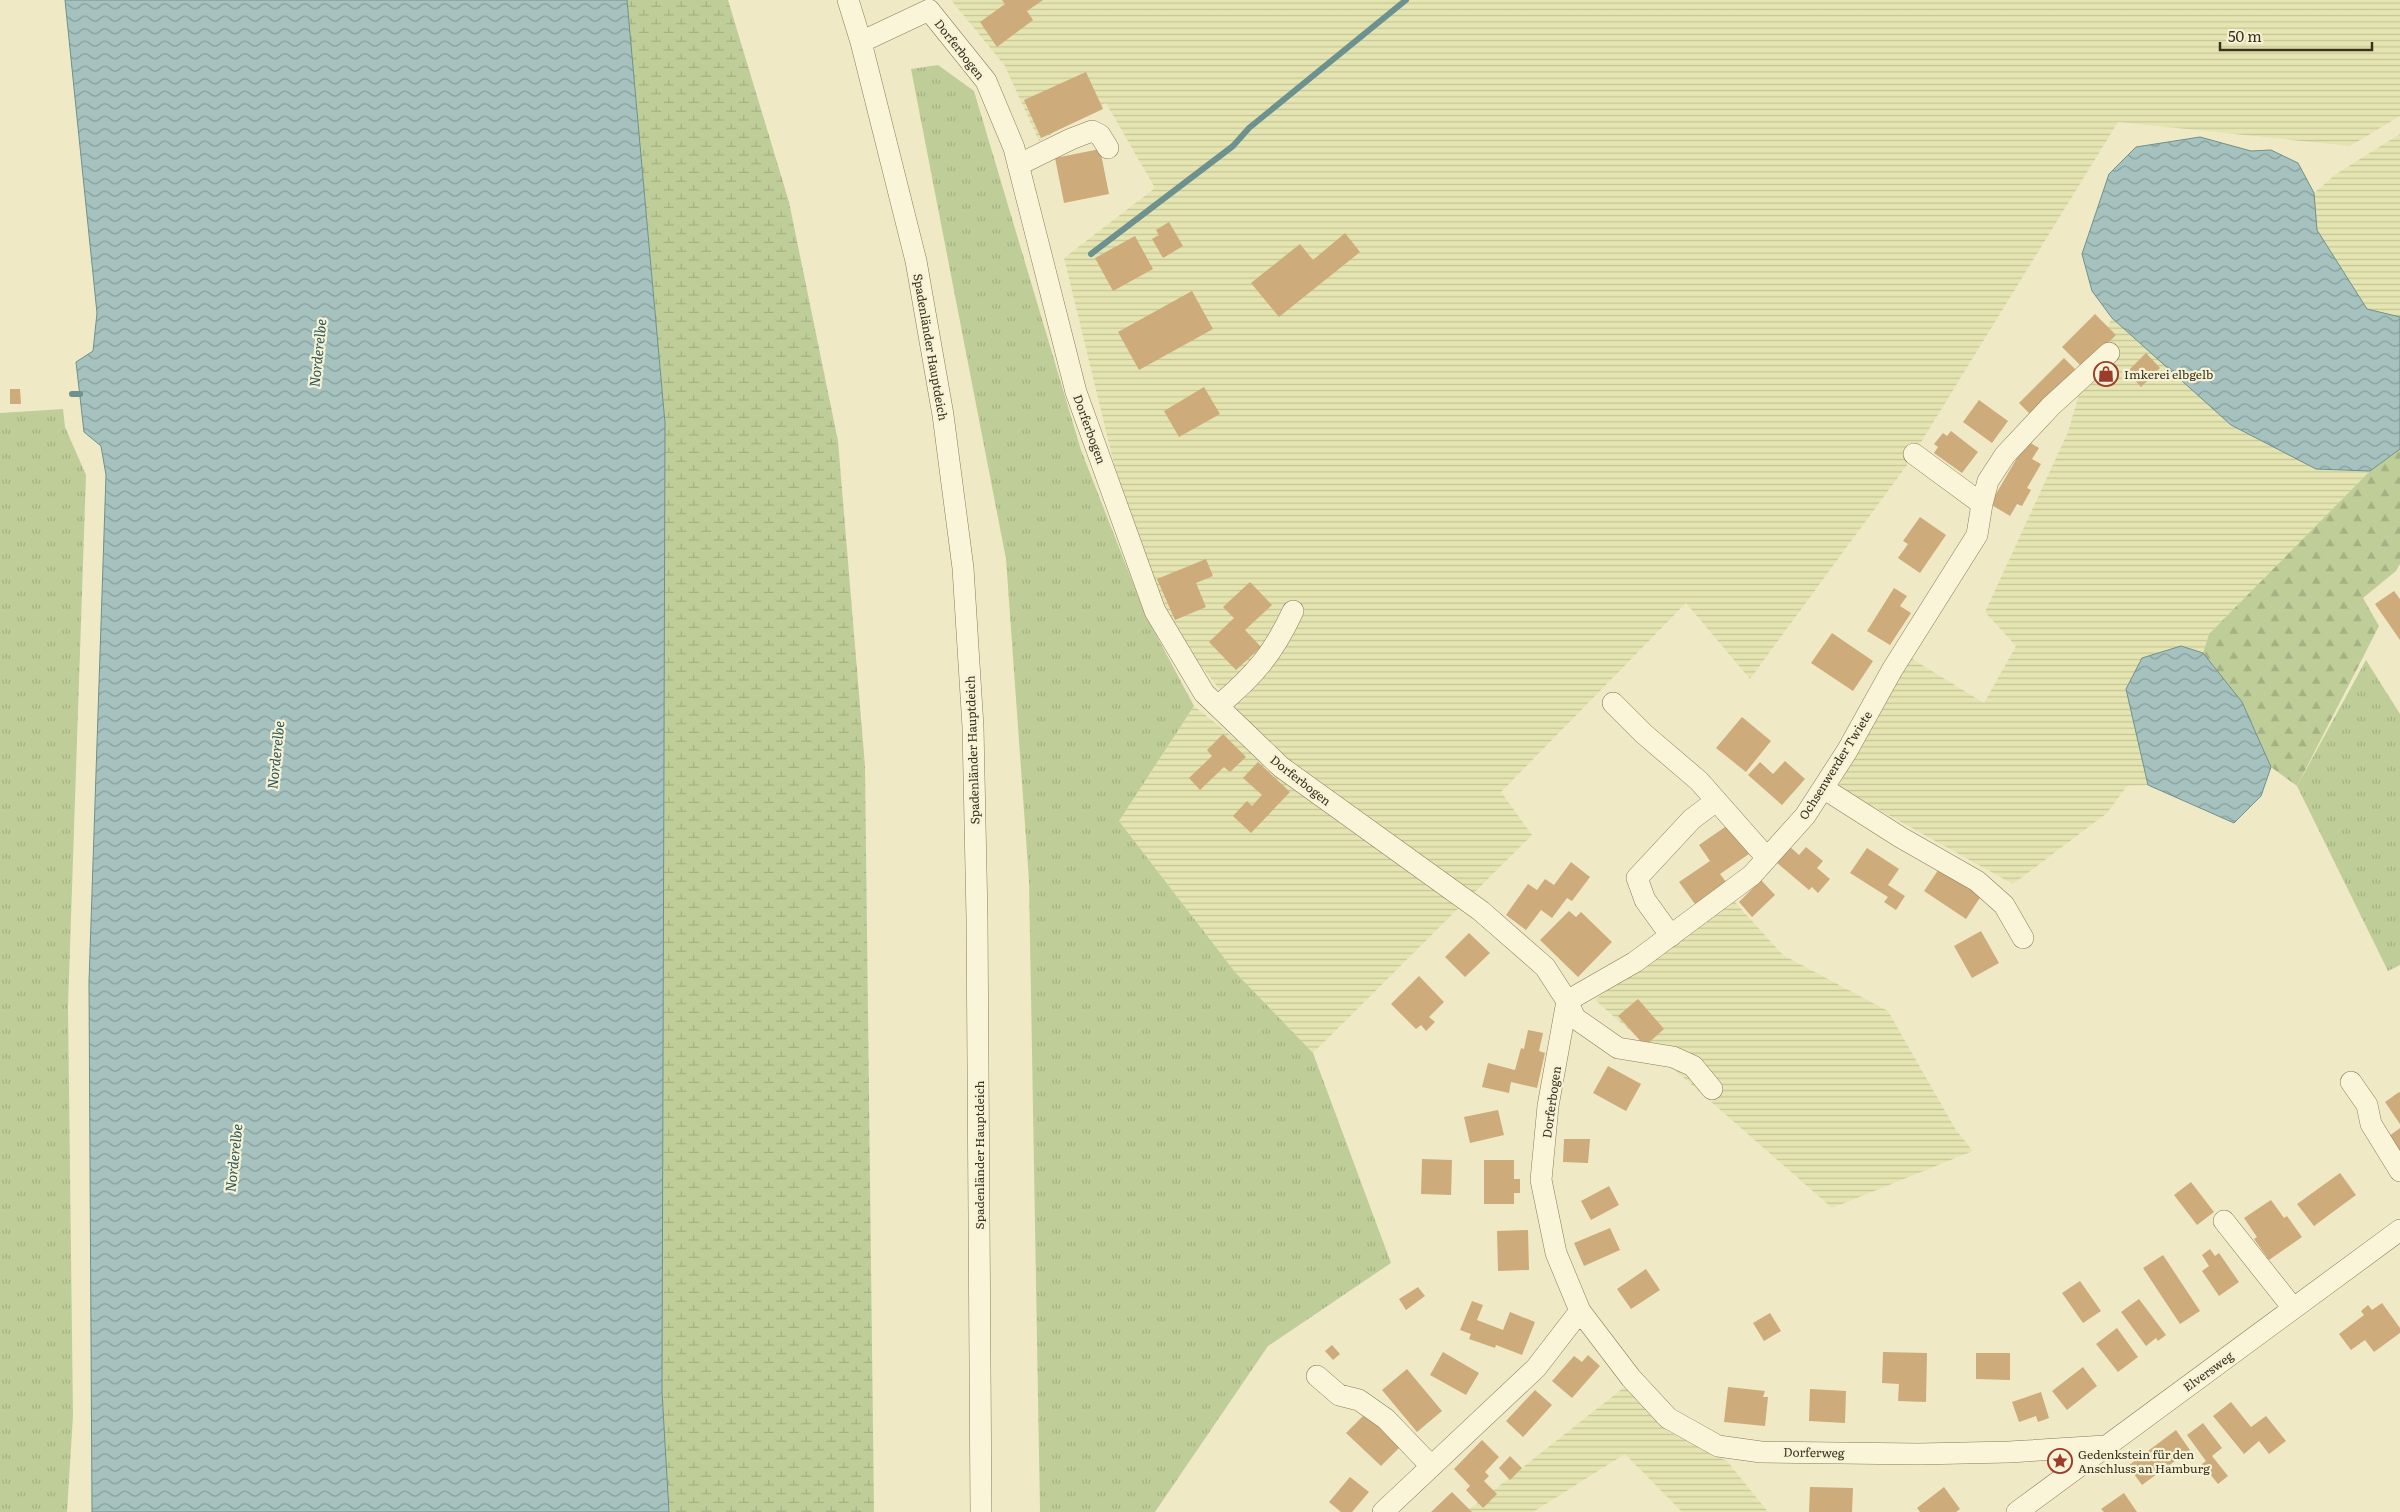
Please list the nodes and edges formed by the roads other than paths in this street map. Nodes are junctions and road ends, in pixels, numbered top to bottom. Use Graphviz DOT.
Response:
graph roads {
  1 [pos="848,0"];
  2 [pos="926,5"];
  3 [pos="861,42"];
  4 [pos="1108,148"];
  5 [pos="1018,165"];
  6 [pos="2109,353"];
  7 [pos="1914,454"];
  8 [pos="1982,504"];
  9 [pos="1293,611"];
  10 [pos="1613,702"];
  11 [pos="1218,706"];
  12 [pos="1823,788"];
  13 [pos="1716,801"];
  14 [pos="1767,858"];
  15 [pos="1671,936"];
  16 [pos="2023,938"];
  17 [pos="1567,1001"];
  18 [pos="2351,1082"];
  19 [pos="1712,1088"];
  20 [pos="2400,1170"];
  21 [pos="2224,1221"];
  22 [pos="2400,1230"];
  23 [pos="2293,1308"];
  24 [pos="1580,1312"];
  25 [pos="1317,1376"];
  26 [pos="2105,1446"];
  27 [pos="1431,1466"];
  28 [pos="981,1512"];
  29 [pos="1383,1512"];
  30 [pos="2017,1512"];
  1 -- 3 [label="street, Spadenländer Hauptdeich"];
  2 -- 3 [label="street, Dorferbogen"];
  2 -- 5 [label="street, Dorferbogen"];
  3 -- 28 [label="street, Spadenländer Hauptdeich"];
  4 -- 5 [label="street"];
  5 -- 11 [label="street, Dorferbogen"];
  6 -- 8 [label="street, Ochsenwerder Twiete"];
  7 -- 8 [label="street"];
  8 -- 12 [label="street, Ochsenwerder Twiete"];
  9 -- 11 [label="street"];
  10 -- 13 [label="street"];
  11 -- 17 [label="street, Dorferbogen"];
  12 -- 14 [label="street, Ochsenwerder Twiete"];
  12 -- 16 [label="street"];
  13 -- 14 [label="street"];
  13 -- 15 [label="street"];
  14 -- 15 [label="street, Ochsenwerder Twiete"];
  15 -- 17 [label="street, Ochsenwerder Twiete"];
  17 -- 19 [label="street"];
  17 -- 24 [label="street, Dorferbogen"];
  18 -- 20 [label="street"];
  21 -- 23 [label="street"];
  22 -- 23 [label="street, Elversweg"];
  23 -- 26 [label="street, Elversweg"];
  24 -- 26 [label="street, Dorferweg"];
  24 -- 27 [label="street"];
  25 -- 27 [label="street"];
  26 -- 30 [label="street, Elversweg"];
  27 -- 29 [label="street"];
}
